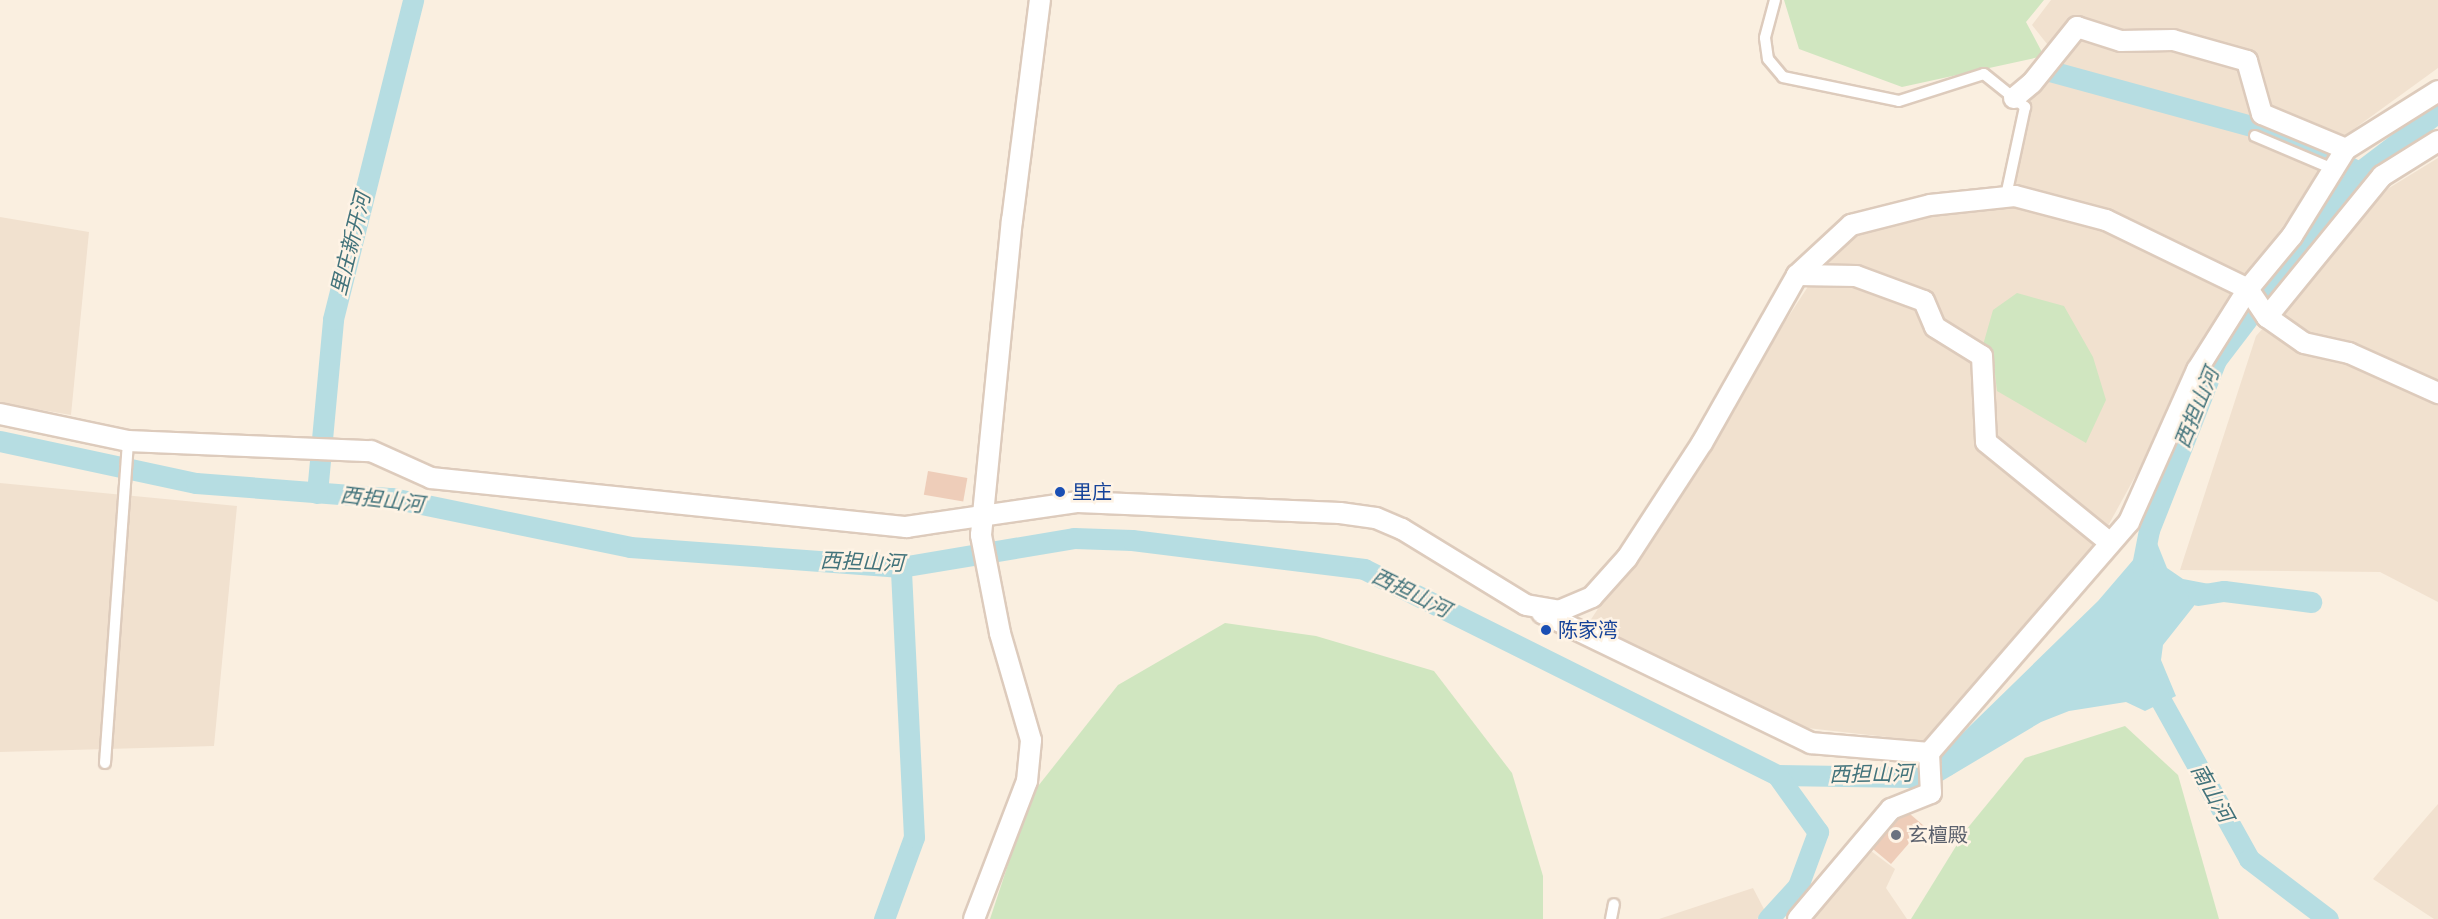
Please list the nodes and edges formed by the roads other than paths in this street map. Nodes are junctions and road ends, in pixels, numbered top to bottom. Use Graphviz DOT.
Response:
graph roads {
  1 [pos="1040,0"];
  2 [pos="1775,0"];
  3 [pos="2438,91"];
  4 [pos="2014,98"];
  5 [pos="2255,136"];
  6 [pos="2438,141"];
  7 [pos="2346,148"];
  8 [pos="2333,170"];
  9 [pos="2006,196"];
  10 [pos="1797,275"];
  11 [pos="2248,289"];
  12 [pos="2267,317"];
  13 [pos="2438,393"];
  14 [pos="0,414"];
  15 [pos="128,441"];
  16 [pos="981,527"];
  17 [pos="2108,541"];
  18 [pos="1526,605"];
  19 [pos="1929,753"];
  20 [pos="105,763"];
  21 [pos="1614,904"];
  22 [pos="974,919"];
  23 [pos="1611,919"];
  24 [pos="1798,919"];
  1 -- 16 [label="street"];
  2 -- 4 [label="lane"];
  3 -- 7 [label="street"];
  4 -- 7 [label="street"];
  4 -- 9 [label="lane"];
  5 -- 8 [label="lane"];
  6 -- 12 [label="street"];
  7 -- 8 [label="street"];
  8 -- 11 [label="street"];
  9 -- 10 [label="street"];
  9 -- 11 [label="street"];
  10 -- 17 [label="street"];
  10 -- 18 [label="street"];
  11 -- 12 [label="street"];
  11 -- 17 [label="street"];
  12 -- 13 [label="street"];
  14 -- 15 [label="street"];
  15 -- 16 [label="street"];
  15 -- 20 [label="lane"];
  16 -- 18 [label="street"];
  16 -- 22 [label="street"];
  17 -- 19 [label="street"];
  18 -- 19 [label="street"];
  19 -- 24 [label="street"];
  21 -- 23 [label="lane"];
}
